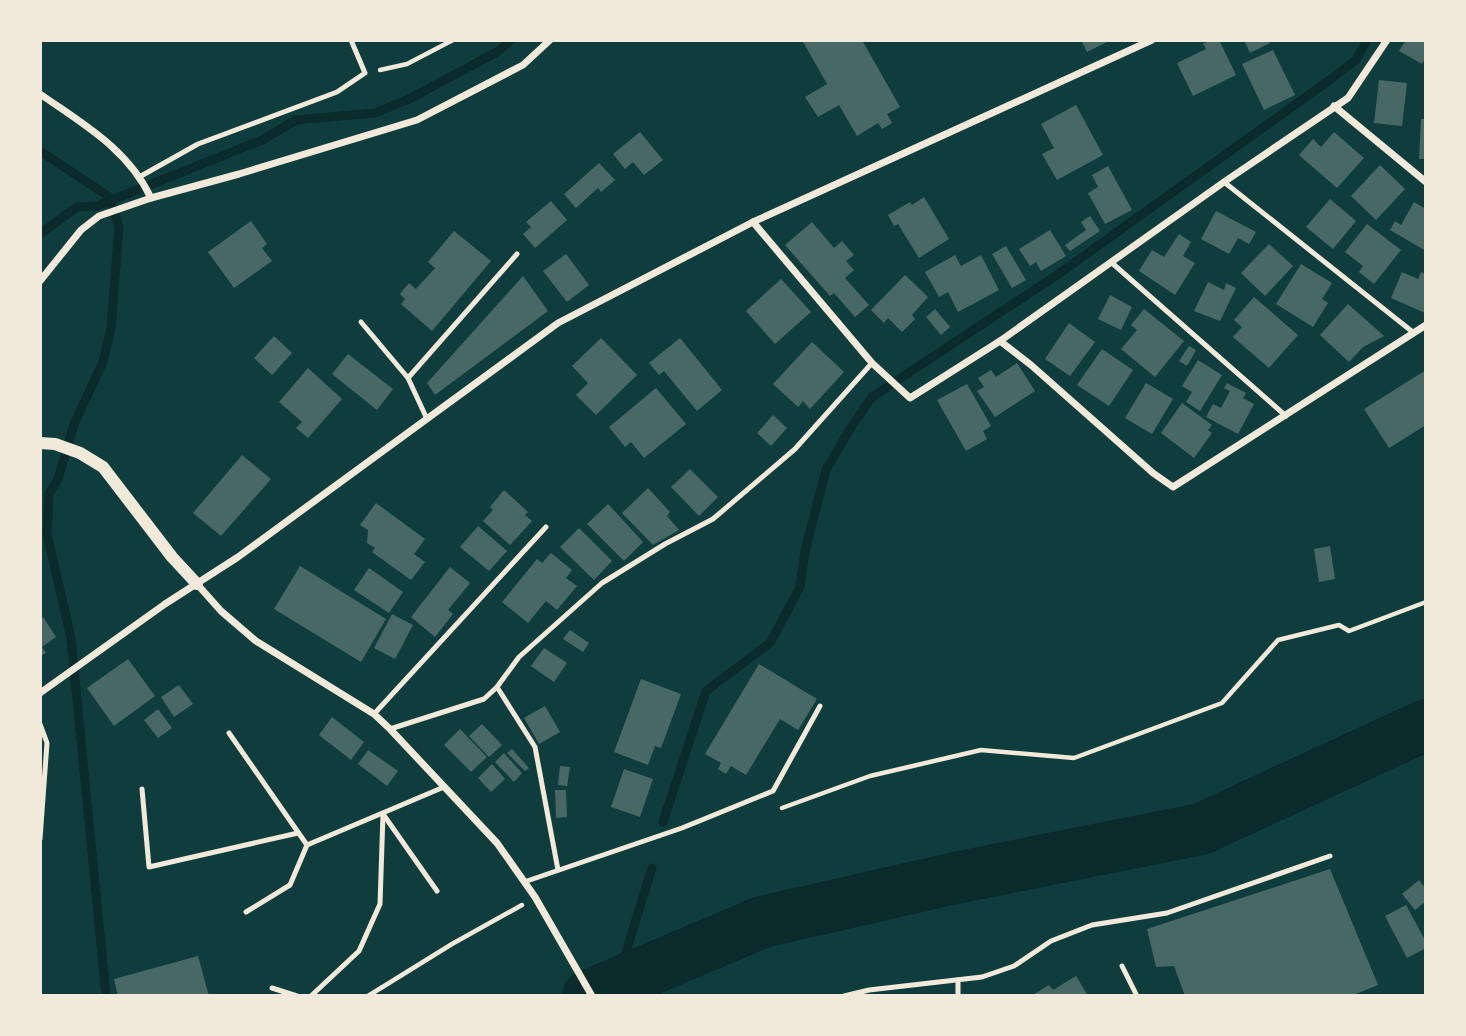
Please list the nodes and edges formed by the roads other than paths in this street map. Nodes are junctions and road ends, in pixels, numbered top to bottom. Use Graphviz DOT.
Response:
graph roads {
  1 [pos="351,40"];
  2 [pos="550,40"];
  3 [pos="1152,40"];
  4 [pos="1387,40"];
  5 [pos="40,94"];
  6 [pos="1335,106"];
  7 [pos="141,176"];
  8 [pos="1426,181"];
  9 [pos="1224,182"];
  10 [pos="151,198"];
  11 [pos="754,222"];
  12 [pos="517,254"];
  13 [pos="1112,263"];
  14 [pos="40,281"];
  15 [pos="361,321"];
  16 [pos="1426,325"];
  17 [pos="1413,333"];
  18 [pos="1000,341"];
  19 [pos="872,363"];
  20 [pos="408,379"];
  21 [pos="1286,416"];
  22 [pos="427,419"];
  23 [pos="40,443"];
  24 [pos="546,527"];
  25 [pos="197,584"];
  26 [pos="497,687"];
  27 [pos="40,693"];
  28 [pos="820,706"];
  29 [pos="374,714"];
  30 [pos="40,724"];
  31 [pos="390,729"];
  32 [pos="229,733"];
  33 [pos="444,787"];
  34 [pos="142,789"];
  35 [pos="383,814"];
  36 [pos="298,833"];
  37 [pos="40,839"];
  38 [pos="307,845"];
  39 [pos="1330,856"];
  40 [pos="558,870"];
  41 [pos="524,882"];
  42 [pos="437,891"];
  43 [pos="246,912"];
  44 [pos="1122,965"];
  45 [pos="958,980"];
  46 [pos="272,988"];
  47 [pos="297,996"];
  48 [pos="311,996"];
  49 [pos="592,996"];
  50 [pos="844,996"];
  51 [pos="958,996"];
  52 [pos="1138,996"];
  1 -- 7 [label="lane"];
  2 -- 10 [label="street"];
  3 -- 11 [label="street"];
  4 -- 6 [label="street"];
  5 -- 7 [label="street"];
  6 -- 8 [label="street"];
  6 -- 9 [label="street"];
  7 -- 10 [label="street"];
  9 -- 13 [label="street"];
  9 -- 17 [label="lane"];
  10 -- 14 [label="street"];
  11 -- 19 [label="street"];
  11 -- 22 [label="street"];
  12 -- 20 [label="lane"];
  13 -- 18 [label="street"];
  13 -- 21 [label="lane"];
  15 -- 20 [label="lane"];
  16 -- 17 [label="street"];
  17 -- 21 [label="street"];
  18 -- 19 [label="street"];
  18 -- 21 [label="street"];
  19 -- 26 [label="lane"];
  20 -- 22 [label="lane"];
  22 -- 25 [label="street"];
  23 -- 25 [label="street"];
  24 -- 29 [label="lane"];
  25 -- 27 [label="street"];
  25 -- 29 [label="street"];
  26 -- 31 [label="lane"];
  26 -- 40 [label="lane"];
  28 -- 40 [label="lane"];
  29 -- 31 [label="street"];
  30 -- 37 [label="lane"];
  31 -- 33 [label="street"];
  32 -- 36 [label="lane"];
  33 -- 35 [label="lane"];
  33 -- 41 [label="street"];
  34 -- 36 [label="lane"];
  35 -- 38 [label="lane"];
  35 -- 42 [label="lane"];
  35 -- 48 [label="lane"];
  36 -- 38 [label="lane"];
  38 -- 43 [label="lane"];
  39 -- 45 [label="lane"];
  40 -- 41 [label="lane"];
  41 -- 49 [label="street"];
  44 -- 52 [label="lane"];
  45 -- 50 [label="lane"];
  45 -- 51 [label="lane"];
  46 -- 47 [label="lane"];
}
